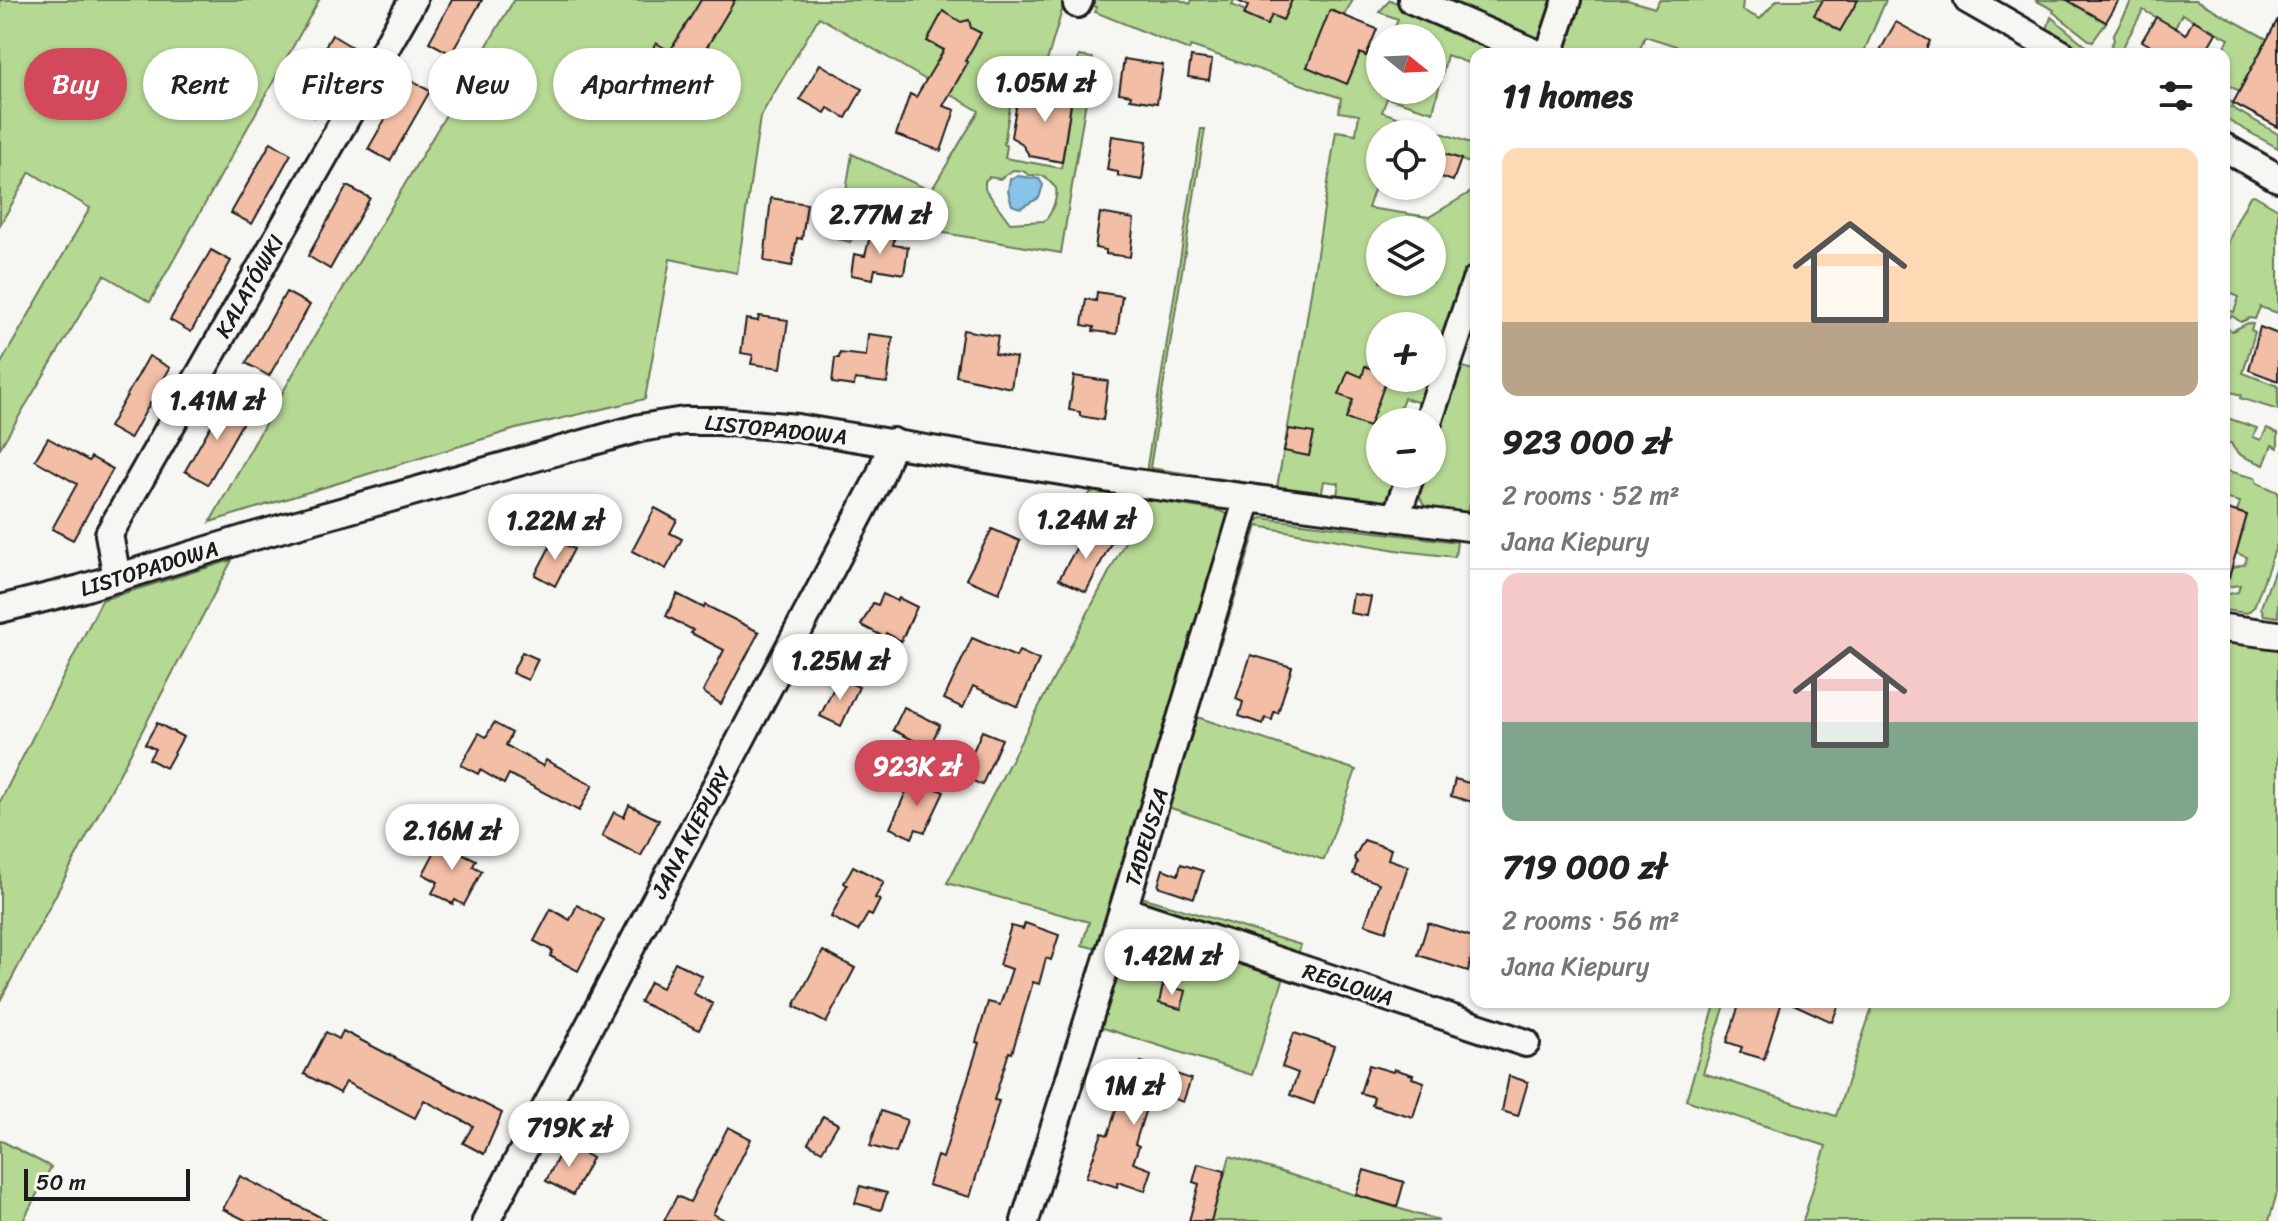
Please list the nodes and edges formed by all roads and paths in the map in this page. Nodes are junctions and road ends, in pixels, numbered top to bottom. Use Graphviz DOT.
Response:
graph roads {
  1 [pos="413,0"];
  2 [pos="1412,0"];
  3 [pos="1567,0"];
  4 [pos="1968,0"];
  5 [pos="1524,48"];
  6 [pos="1551,48"];
  7 [pos="2052,48"];
  8 [pos="2230,150"];
  9 [pos="2278,178"];
  10 [pos="1470,298"];
  11 [pos="1433,408"];
  12 [pos="893,442"];
  13 [pos="1406,488"];
  14 [pos="1248,498"];
  15 [pos="1396,517"];
  16 [pos="1470,527"];
  17 [pos="117,578"];
  18 [pos="0,609"];
  19 [pos="2230,629"];
  20 [pos="2278,635"];
  21 [pos="1123,910"];
  22 [pos="1526,1043"];
  23 [pos="486,1221"];
  24 [pos="1025,1221"];
  1 -- 17 [label="street, KALATÓWKI"];
  2 -- 5 [label="street"];
  3 -- 6 [label="street"];
  4 -- 7 [label="street"];
  8 -- 9 [label="street"];
  10 -- 11 [label="street"];
  12 -- 14 [label="street, LISTOPADOWA"];
  12 -- 17 [label="street, LISTOPADOWA"];
  12 -- 23 [label="street, JANA KIEPURY"];
  13 -- 15 [label="street"];
  14 -- 15 [label="street, LISTOPADOWA"];
  14 -- 21 [label="street, TADEUSZA"];
  15 -- 16 [label="street, LISTOPADOWA"];
  17 -- 18 [label="street, LISTOPADOWA"];
  19 -- 20 [label="street"];
  21 -- 22 [label="street, REGLOWA"];
  21 -- 24 [label="street, TADEUSZA"];
}
